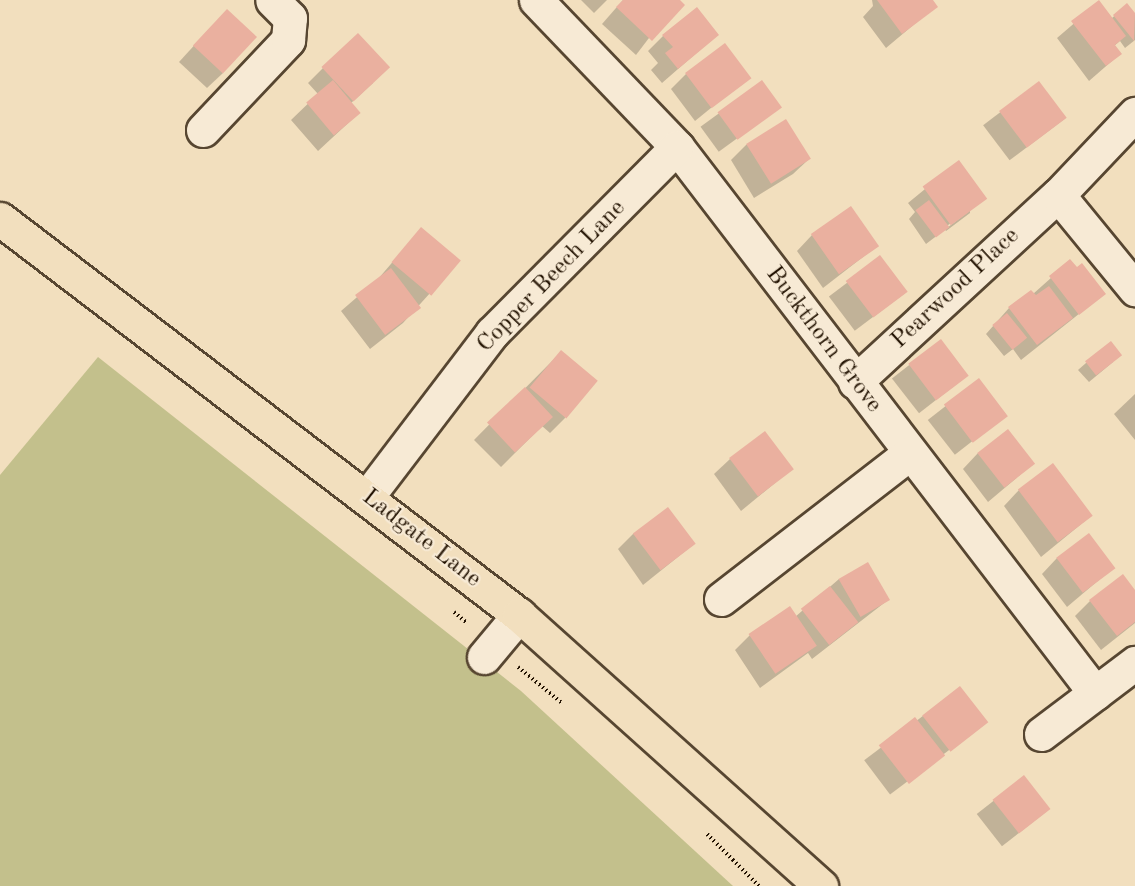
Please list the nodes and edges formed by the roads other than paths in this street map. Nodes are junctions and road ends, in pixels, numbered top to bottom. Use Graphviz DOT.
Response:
graph roads {
  1 [pos="536,0"];
  2 [pos="277,5"];
  3 [pos="1135,114"];
  4 [pos="203,129"];
  5 [pos="677,147"];
  6 [pos="1058,195"];
  7 [pos="0,219"];
  8 [pos="1135,289"];
  9 [pos="855,382"];
  10 [pos="910,453"];
  11 [pos="367,496"];
  12 [pos="721,599"];
  13 [pos="519,615"];
  14 [pos="488,651"];
  15 [pos="1135,663"];
  16 [pos="1095,693"];
  17 [pos="1041,734"];
  18 [pos="820,886"];
  1 -- 5 [label="street, Buckthorn Grove"];
  2 -- 4 [label="street"];
  3 -- 6 [label="street, Pearwood Place"];
  5 -- 9 [label="street, Buckthorn Grove"];
  5 -- 11 [label="street, Copper Beech Lane"];
  6 -- 8 [label="street"];
  6 -- 9 [label="street, Pearwood Place"];
  7 -- 11 [label="main road, Ladgate Lane"];
  9 -- 10 [label="street, Buckthorn Grove"];
  10 -- 12 [label="street"];
  10 -- 16 [label="street, Buckthorn Grove"];
  11 -- 13 [label="main road, Ladgate Lane"];
  13 -- 14 [label="street"];
  13 -- 18 [label="main road, Ladgate Lane"];
  15 -- 16 [label="street"];
  16 -- 17 [label="street"];
}
